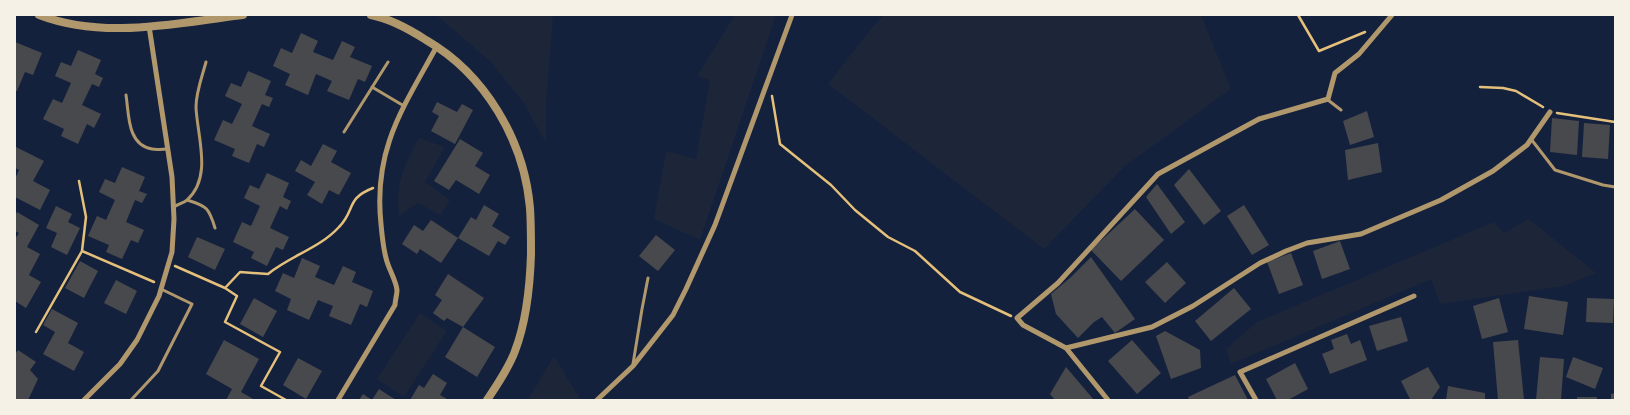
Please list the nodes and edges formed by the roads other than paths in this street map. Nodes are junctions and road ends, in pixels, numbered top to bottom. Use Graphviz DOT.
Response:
graph roads {
  1 [pos="38,15"];
  2 [pos="243,15"];
  3 [pos="371,15"];
  4 [pos="792,15"];
  5 [pos="1392,15"];
  6 [pos="396,19"];
  7 [pos="150,26"];
  8 [pos="438,46"];
  9 [pos="206,62"];
  10 [pos="388,62"];
  11 [pos="372,87"];
  12 [pos="126,95"];
  13 [pos="1328,99"];
  14 [pos="405,106"];
  15 [pos="1341,110"];
  16 [pos="1550,112"];
  17 [pos="344,132"];
  18 [pos="1532,139"];
  19 [pos="168,148"];
  20 [pos="1615,187"];
  21 [pos="187,200"];
  22 [pos="174,206"];
  23 [pos="215,228"];
  24 [pos="648,278"];
  25 [pos="162,288"];
  26 [pos="1414,296"];
  27 [pos="1066,348"];
  28 [pos="633,366"];
  29 [pos="84,400"];
  30 [pos="131,400"];
  31 [pos="338,400"];
  32 [pos="487,400"];
  33 [pos="597,400"];
  34 [pos="1108,400"];
  35 [pos="1256,400"];
  1 -- 7 [label="street"];
  2 -- 7 [label="street"];
  3 -- 6 [label="street"];
  4 -- 28 [label="street"];
  5 -- 13 [label="street"];
  6 -- 8 [label="street"];
  7 -- 19 [label="street"];
  8 -- 14 [label="street"];
  8 -- 32 [label="street"];
  9 -- 21 [label="lane"];
  10 -- 11 [label="lane"];
  11 -- 14 [label="lane"];
  11 -- 17 [label="lane"];
  12 -- 19 [label="lane"];
  13 -- 15 [label="lane"];
  13 -- 27 [label="street"];
  14 -- 31 [label="street"];
  16 -- 18 [label="street"];
  18 -- 20 [label="lane"];
  18 -- 27 [label="street"];
  19 -- 22 [label="street"];
  21 -- 22 [label="lane"];
  21 -- 23 [label="lane"];
  22 -- 25 [label="street"];
  24 -- 28 [label="lane"];
  25 -- 29 [label="street"];
  25 -- 30 [label="lane"];
  26 -- 35 [label="street"];
  27 -- 34 [label="street"];
  28 -- 33 [label="street"];
}
